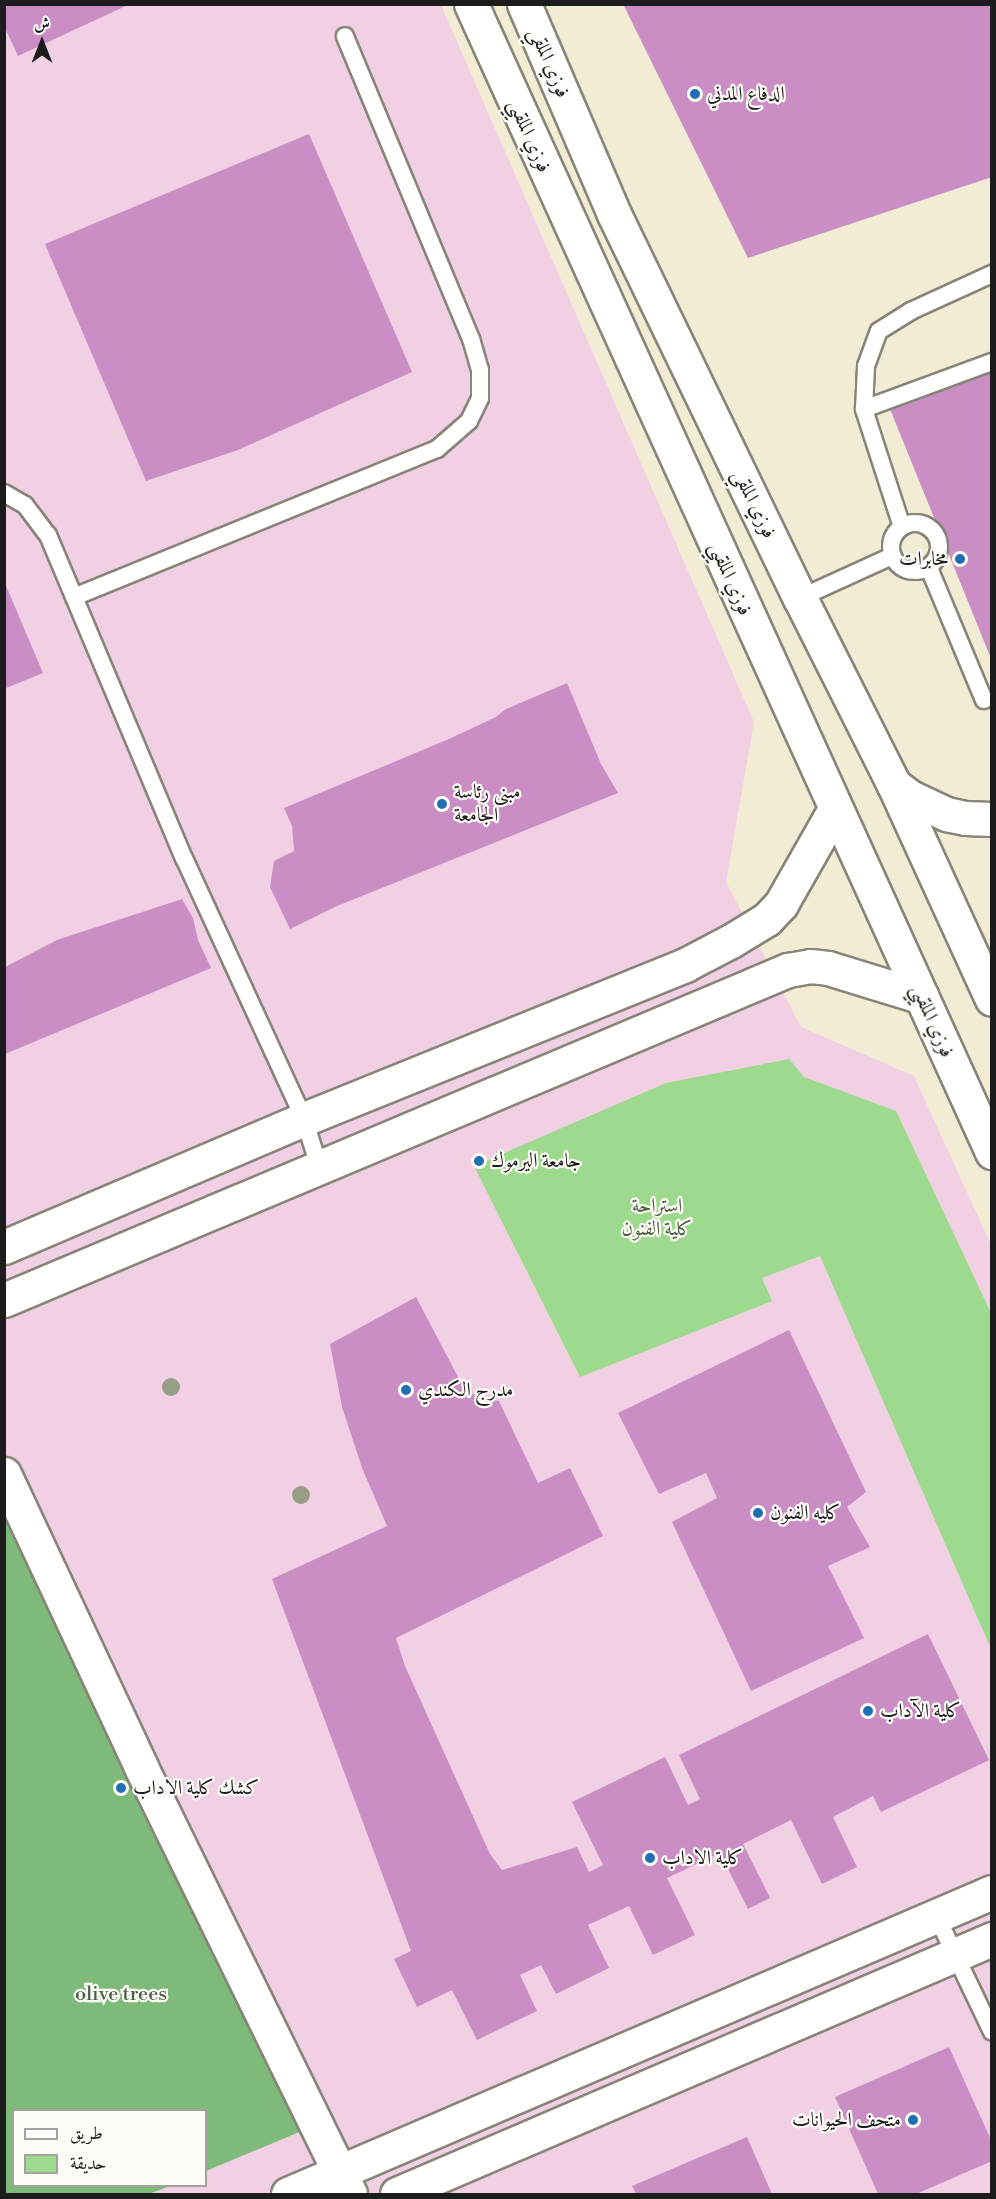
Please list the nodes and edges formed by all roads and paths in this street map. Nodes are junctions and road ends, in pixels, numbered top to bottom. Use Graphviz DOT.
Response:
graph roads {
  1 [pos="471,4"];
  2 [pos="524,4"];
  3 [pos="345,36"];
  4 [pos="555,76"];
  5 [pos="513,99"];
  6 [pos="992,274"];
  7 [pos="992,362"];
  8 [pos="864,409"];
  9 [pos="4,493"];
  10 [pos="902,527"];
  11 [pos="892,556"];
  12 [pos="928,568"];
  13 [pos="74,597"];
  14 [pos="800,598"];
  15 [pos="984,700"];
  16 [pos="894,784"];
  17 [pos="835,809"];
  18 [pos="992,819"];
  19 [pos="685,965"];
  20 [pos="922,997"];
  21 [pos="992,999"];
  22 [pos="705,1003"];
  23 [pos="304,1119"];
  24 [pos="992,1152"];
  25 [pos="320,1169"];
  26 [pos="4,1247"];
  27 [pos="4,1300"];
  28 [pos="4,1474"];
  29 [pos="992,1892"];
  30 [pos="937,1917"];
  31 [pos="992,1939"];
  32 [pos="955,1955"];
  33 [pos="992,2032"];
  34 [pos="345,2183"];
  35 [pos="288,2194"];
  36 [pos="397,2194"];
  1 -- 5 [label="street, فوزي الملقيي"];
  2 -- 4 [label="street, فوزي الملقي"];
  3 -- 13 [label="lane"];
  4 -- 5 [label="street"];
  4 -- 14 [label="street, فوزي الملقي"];
  5 -- 17 [label="street, فوزي الملقيي"];
  6 -- 8 [label="lane"];
  7 -- 8 [label="lane"];
  8 -- 10 [label="lane"];
  9 -- 13 [label="lane"];
  10 -- 11 [label="lane"];
  10 -- 12 [label="lane"];
  11 -- 12 [label="lane"];
  11 -- 14 [label="lane"];
  12 -- 15 [label="lane"];
  13 -- 23 [label="lane"];
  14 -- 16 [label="street, فوزي الملقي"];
  16 -- 18 [label="street"];
  16 -- 21 [label="street, فوزي الملقي"];
  17 -- 19 [label="street"];
  17 -- 20 [label="street, فوزي الملقيي"];
  19 -- 22 [label="street"];
  19 -- 23 [label="street"];
  20 -- 22 [label="street"];
  20 -- 24 [label="street, فوزي الملقيي"];
  22 -- 25 [label="street"];
  23 -- 25 [label="lane"];
  23 -- 26 [label="street"];
  25 -- 27 [label="street"];
  28 -- 34 [label="street"];
  29 -- 30 [label="street"];
  30 -- 32 [label="lane"];
  30 -- 34 [label="street"];
  31 -- 32 [label="street"];
  32 -- 33 [label="lane"];
  32 -- 36 [label="street"];
  34 -- 35 [label="street"];
}
